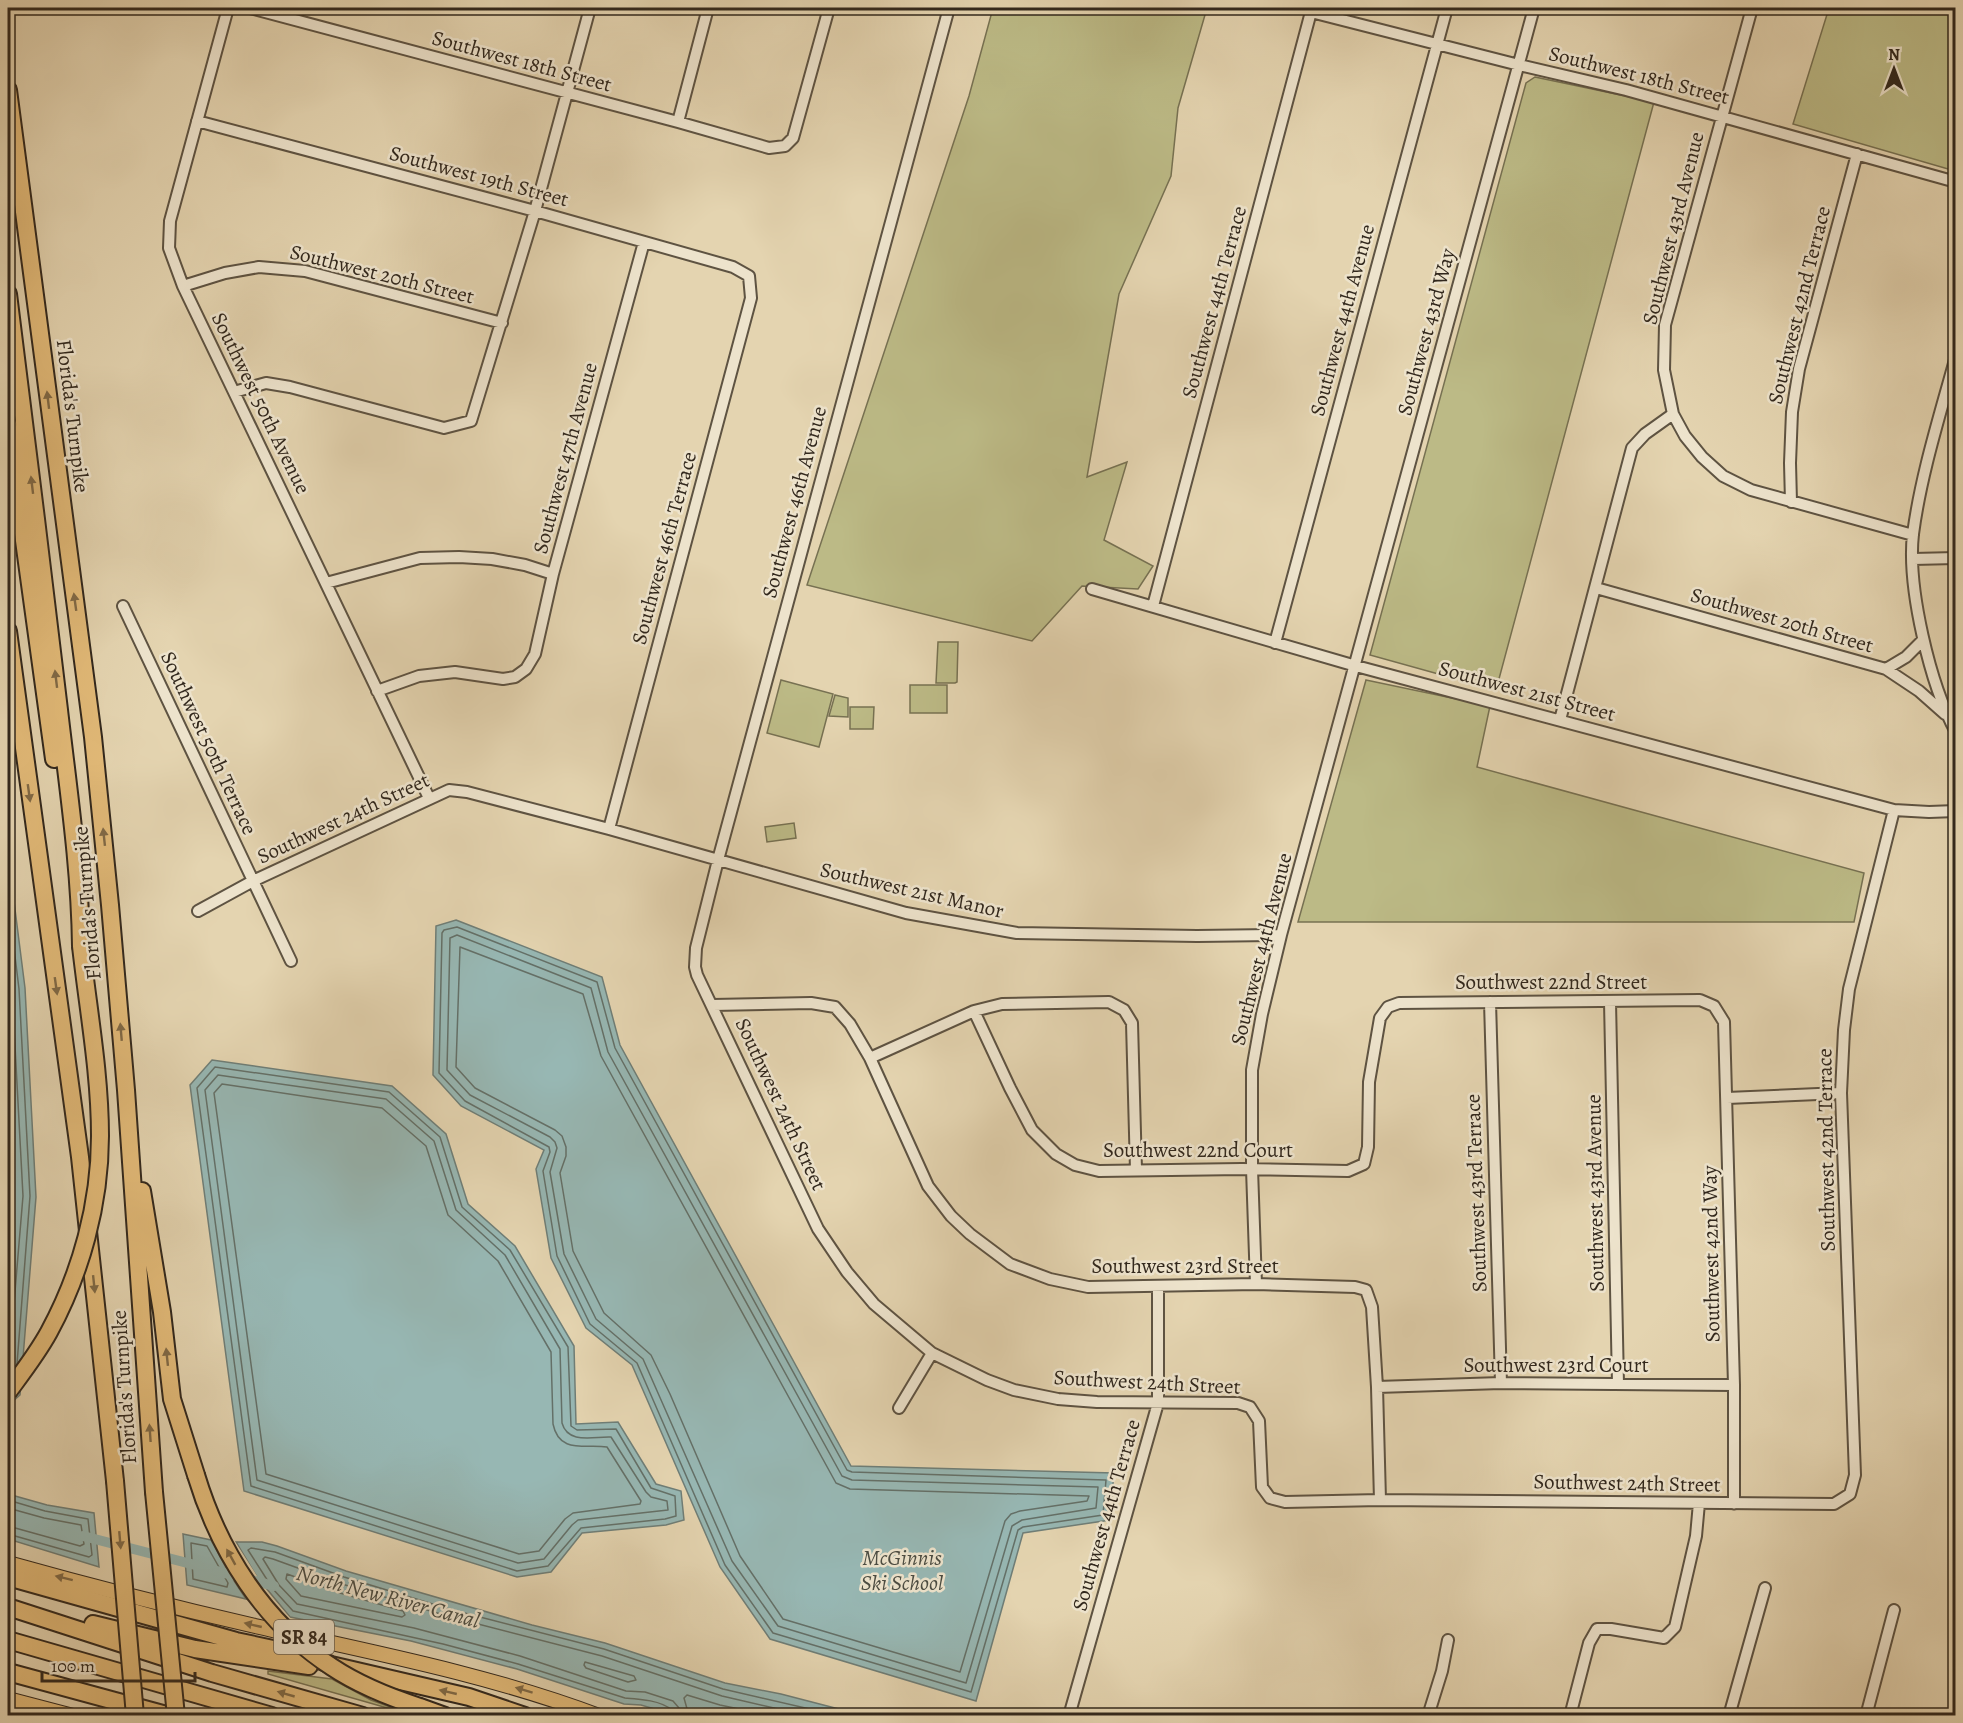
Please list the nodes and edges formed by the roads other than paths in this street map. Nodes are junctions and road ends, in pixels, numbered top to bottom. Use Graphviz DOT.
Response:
graph roads {
  1 [pos="228,8"];
  2 [pos="250,8"];
  3 [pos="590,8"];
  4 [pos="708,8"];
  5 [pos="829,8"];
  6 [pos="949,8"];
  7 [pos="1447,8"];
  8 [pos="1534,8"];
  9 [pos="1752,8"];
  10 [pos="1312,10"];
  11 [pos="1438,43"];
  12 [pos="1519,65"];
  13 [pos="8,90"];
  14 [pos="566,93"];
  15 [pos="1723,116"];
  16 [pos="197,121"];
  17 [pos="678,122"];
  18 [pos="1857,154"];
  19 [pos="1956,183"];
  20 [pos="535,211"];
  21 [pos="644,242"];
  22 [pos="749,276"];
  23 [pos="183,286"];
  24 [pos="8,294"];
  25 [pos="502,323"];
  26 [pos="1956,357"];
  27 [pos="234,392"];
  28 [pos="1673,414"];
  29 [pos="8,424"];
  30 [pos="1791,502"];
  31 [pos="1913,535"];
  32 [pos="1956,558"];
  33 [pos="1913,559"];
  34 [pos="553,574"];
  35 [pos="326,583"];
  36 [pos="1596,588"];
  37 [pos="1092,589"];
  38 [pos="123,606"];
  39 [pos="1153,606"];
  40 [pos="8,631"];
  41 [pos="1923,640"];
  42 [pos="1275,643"];
  43 [pos="1356,666"];
  44 [pos="1887,669"];
  45 [pos="377,691"];
  46 [pos="1946,714"];
  47 [pos="1560,720"];
  48 [pos="1956,732"];
  49 [pos="429,798"];
  50 [pos="1894,810"];
  51 [pos="1956,811"];
  52 [pos="609,829"];
  53 [pos="718,860"];
  54 [pos="253,881"];
  55 [pos="198,911"];
  56 [pos="1281,934"];
  57 [pos="81,946"];
  58 [pos="291,961"];
  59 [pos="1490,1002"];
  60 [pos="1610,1002"];
  61 [pos="712,1005"];
  62 [pos="1714,1006"];
  63 [pos="974,1011"];
  64 [pos="870,1058"];
  65 [pos="126,1090"];
  66 [pos="1841,1094"];
  67 [pos="1727,1098"];
  68 [pos="1364,1164"];
  69 [pos="1252,1169"];
  70 [pos="1136,1170"];
  71 [pos="1256,1284"];
  72 [pos="1158,1287"];
  73 [pos="932,1353"];
  74 [pos="1501,1383"];
  75 [pos="1618,1384"];
  76 [pos="1734,1385"];
  77 [pos="1377,1387"];
  78 [pos="8,1392"];
  79 [pos="1158,1403"];
  80 [pos="900,1408"];
  81 [pos="1850,1494"];
  82 [pos="1380,1500"];
  83 [pos="1699,1503"];
  84 [pos="1734,1503"];
  85 [pos="8,1563"];
  86 [pos="8,1577"];
  87 [pos="1765,1588"];
  88 [pos="8,1606"];
  89 [pos="1894,1610"];
  90 [pos="8,1640"];
  91 [pos="1448,1640"];
  92 [pos="331,1665"];
  93 [pos="8,1672"];
  94 [pos="8,1700"];
  95 [pos="24,1716"];
  96 [pos="73,1716"];
  97 [pos="135,1716"];
  98 [pos="170,1716"];
  99 [pos="176,1716"];
  100 [pos="272,1716"];
  101 [pos="363,1716"];
  102 [pos="445,1716"];
  103 [pos="525,1716"];
  104 [pos="599,1716"];
  105 [pos="1069,1716"];
  106 [pos="1428,1716"];
  107 [pos="1570,1716"];
  108 [pos="1729,1716"];
  109 [pos="1866,1716"];
  1 -- 16 [label="street, Southwest 50th Avenue"];
  2 -- 14 [label="street, Southwest 18th Street"];
  3 -- 14 [label="street"];
  4 -- 17 [label="street"];
  5 -- 17 [label="street, Southwest 18th Street"];
  6 -- 53 [label="street, Southwest 46th Avenue"];
  7 -- 11 [label="street, Southwest 44th Avenue"];
  8 -- 12 [label="street, Southwest 43rd Way"];
  9 -- 15 [label="street, Southwest 43rd Avenue"];
  10 -- 11 [label="street, Southwest 18th Street"];
  10 -- 39 [label="street, Southwest 44th Terrace"];
  11 -- 12 [label="street, Southwest 18th Street"];
  11 -- 42 [label="street, Southwest 44th Avenue"];
  12 -- 15 [label="street, Southwest 18th Street"];
  12 -- 43 [label="street, Southwest 43rd Way"];
  65 -- 13 [label="highway, Florida's Turnpike, one-way"];
  14 -- 17 [label="street, Southwest 18th Street"];
  14 -- 20 [label="street"];
  15 -- 18 [label="street, Southwest 18th Street"];
  15 -- 28 [label="street, Southwest 43rd Avenue"];
  16 -- 20 [label="street, Southwest 19th Street"];
  16 -- 23 [label="street, Southwest 50th Avenue"];
  18 -- 19 [label="street, Southwest 18th Street"];
  18 -- 30 [label="street, Southwest 42nd Terrace"];
  20 -- 21 [label="street, Southwest 19th Street"];
  20 -- 25 [label="street"];
  21 -- 22 [label="street, Southwest 19th Street"];
  21 -- 34 [label="street, Southwest 47th Avenue"];
  22 -- 52 [label="street, Southwest 46th Terrace"];
  23 -- 25 [label="street, Southwest 20th Street"];
  23 -- 27 [label="street, Southwest 50th Avenue"];
  57 -- 24 [label="highway, one-way"];
  25 -- 27 [label="street"];
  26 -- 31 [label="street"];
  27 -- 35 [label="street, Southwest 50th Avenue"];
  28 -- 30 [label="street"];
  28 -- 36 [label="street"];
  29 -- 57 [label="highway"];
  30 -- 31 [label="street"];
  31 -- 33 [label="street"];
  32 -- 33 [label="street"];
  33 -- 41 [label="street"];
  34 -- 35 [label="street"];
  34 -- 45 [label="street, Southwest 47th Avenue"];
  35 -- 45 [label="street, Southwest 50th Avenue"];
  36 -- 44 [label="street, Southwest 20th Street"];
  36 -- 47 [label="street"];
  37 -- 39 [label="street, Southwest 21st Street"];
  38 -- 54 [label="street, Southwest 50th Terrace"];
  39 -- 42 [label="street, Southwest 21st Street"];
  40 -- 97 [label="highway, Florida's Turnpike, one-way, bridge"];
  41 -- 44 [label="street"];
  41 -- 46 [label="street"];
  42 -- 43 [label="street, Southwest 21st Street"];
  43 -- 47 [label="street, Southwest 21st Street"];
  43 -- 56 [label="street, Southwest 44th Avenue"];
  44 -- 46 [label="street, Southwest 20th Street"];
  45 -- 49 [label="street, Southwest 50th Avenue"];
  46 -- 48 [label="street"];
  47 -- 50 [label="street, Southwest 21st Street"];
  49 -- 52 [label="street, Southwest 24th Street"];
  49 -- 54 [label="street, Southwest 24th Street"];
  50 -- 51 [label="street, Southwest 21st Street"];
  50 -- 66 [label="street, Southwest 42nd Terrace"];
  52 -- 53 [label="street, Southwest 24th Street"];
  53 -- 56 [label="street, Southwest 21st Manor"];
  53 -- 61 [label="street, Southwest 46th Avenue"];
  54 -- 55 [label="street, Southwest 24th Street"];
  54 -- 58 [label="street, Southwest 50th Terrace"];
  56 -- 69 [label="street, Southwest 44th Avenue"];
  57 -- 78 [label="highway, bridge"];
  59 -- 60 [label="street, Southwest 22nd Street"];
  59 -- 68 [label="street, Southwest 22nd Street"];
  59 -- 74 [label="street, Southwest 43rd Terrace"];
  60 -- 62 [label="street, Southwest 22nd Street"];
  60 -- 75 [label="street, Southwest 43rd Avenue"];
  61 -- 64 [label="street"];
  61 -- 73 [label="street, Southwest 24th Street"];
  62 -- 67 [label="street, Southwest 42nd Way"];
  63 -- 64 [label="street"];
  63 -- 70 [label="street, Southwest 22nd Court"];
  63 -- 70 [label="street"];
  64 -- 72 [label="street, Southwest 23rd Street"];
  99 -- 65 [label="highway, Florida's Turnpike, one-way, bridge"];
  102 -- 65 [label="highway, one-way, bridge"];
  66 -- 67 [label="street"];
  66 -- 81 [label="street, Southwest 42nd Terrace"];
  67 -- 76 [label="street, Southwest 42nd Way"];
  68 -- 69 [label="street, Southwest 22nd Court"];
  69 -- 70 [label="street, Southwest 22nd Court"];
  69 -- 71 [label="street, Southwest 44th Avenue"];
  71 -- 72 [label="street, Southwest 23rd Street"];
  71 -- 77 [label="street, Southwest 23rd Street"];
  72 -- 79 [label="street, Southwest 44th Terrace"];
  73 -- 79 [label="street, Southwest 24th Street"];
  73 -- 80 [label="street"];
  74 -- 75 [label="street, Southwest 23rd Court"];
  74 -- 77 [label="street, Southwest 23rd Court"];
  75 -- 76 [label="street, Southwest 23rd Court"];
  76 -- 84 [label="street, Southwest 42nd Way"];
  77 -- 82 [label="street"];
  79 -- 82 [label="street, Southwest 24th Street"];
  79 -- 105 [label="street, Southwest 44th Terrace"];
  81 -- 84 [label="street, Southwest 24th Street"];
  82 -- 83 [label="street, Southwest 24th Street"];
  83 -- 84 [label="street, Southwest 24th Street"];
  83 -- 107 [label="street"];
  104 -- 85 [label="main road, SR 84, one-way"];
  86 -- 92 [label="highway"];
  87 -- 108 [label="street"];
  88 -- 92 [label="highway"];
  101 -- 88 [label="highway, one-way"];
  89 -- 109 [label="street"];
  90 -- 100 [label="highway"];
  91 -- 106 [label="street"];
  103 -- 92 [label="highway, one-way"];
  93 -- 98 [label="highway"];
  94 -- 95 [label="highway"];
  94 -- 96 [label="main road"];
}
